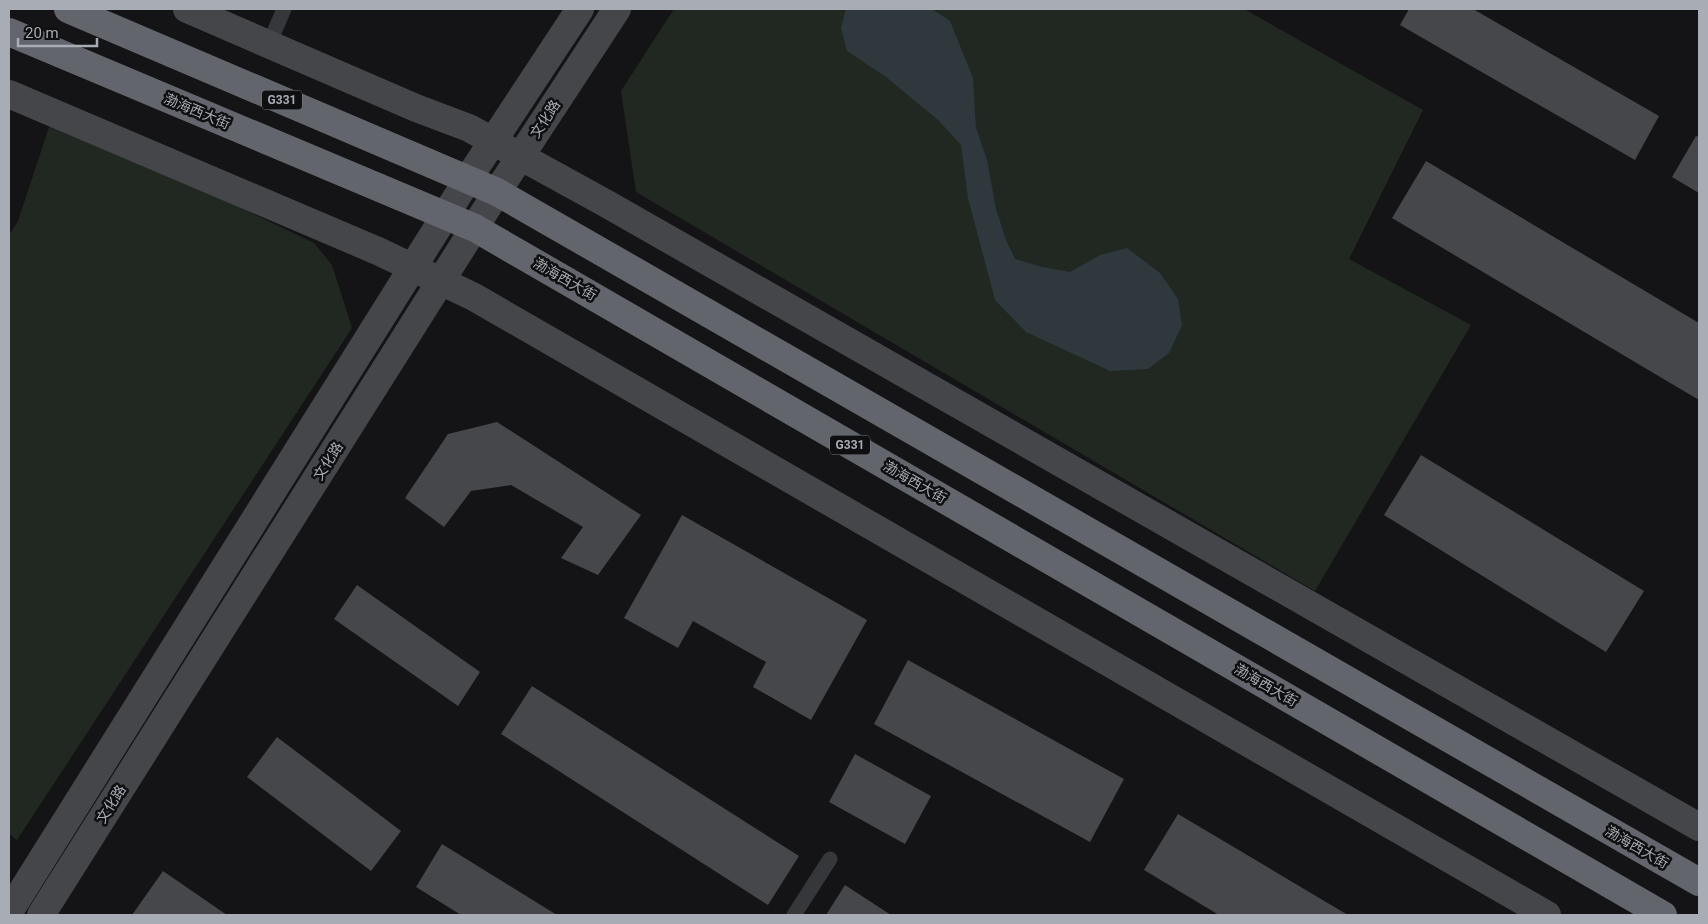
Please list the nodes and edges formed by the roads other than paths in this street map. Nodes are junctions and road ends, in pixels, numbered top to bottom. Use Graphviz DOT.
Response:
graph roads {
  1 [pos="68,9"];
  2 [pos="188,9"];
  3 [pos="284,9"];
  4 [pos="580,9"];
  5 [pos="617,9"];
  6 [pos="9,32"];
  7 [pos="269,44"];
  8 [pos="9,94"];
  9 [pos="493,142"];
  10 [pos="520,157"];
  11 [pos="468,180"];
  12 [pos="497,192"];
  13 [pos="446,215"];
  14 [pos="475,228"];
  15 [pos="413,268"];
  16 [pos="441,281"];
  17 [pos="1699,827"];
  18 [pos="830,859"];
  19 [pos="1699,882"];
  20 [pos="9,912"];
  21 [pos="41,915"];
  22 [pos="794,915"];
  23 [pos="1547,915"];
  24 [pos="1663,915"];
  1 -- 11 [label="highway, 渤海西大街 / G331"];
  2 -- 7 [label="street"];
  3 -- 7 [label="lane"];
  4 -- 9 [label="street"];
  5 -- 10 [label="street, 文化路"];
  6 -- 13 [label="highway, 渤海西大街 / G331"];
  7 -- 9 [label="street"];
  8 -- 15 [label="street"];
  9 -- 10 [label="street"];
  9 -- 11 [label="street"];
  10 -- 12 [label="street, 文化路"];
  10 -- 17 [label="street"];
  11 -- 12 [label="highway, 渤海西大街 / G331"];
  11 -- 13 [label="street"];
  12 -- 14 [label="street, 文化路"];
  12 -- 19 [label="highway, 渤海西大街 / G331"];
  13 -- 14 [label="highway, 渤海西大街 / G331"];
  13 -- 15 [label="street"];
  14 -- 16 [label="street, 文化路"];
  14 -- 24 [label="highway, 渤海西大街 / G331"];
  15 -- 16 [label="street"];
  15 -- 20 [label="street"];
  16 -- 21 [label="street, 文化路"];
  16 -- 23 [label="street"];
  18 -- 22 [label="lane"];
}
